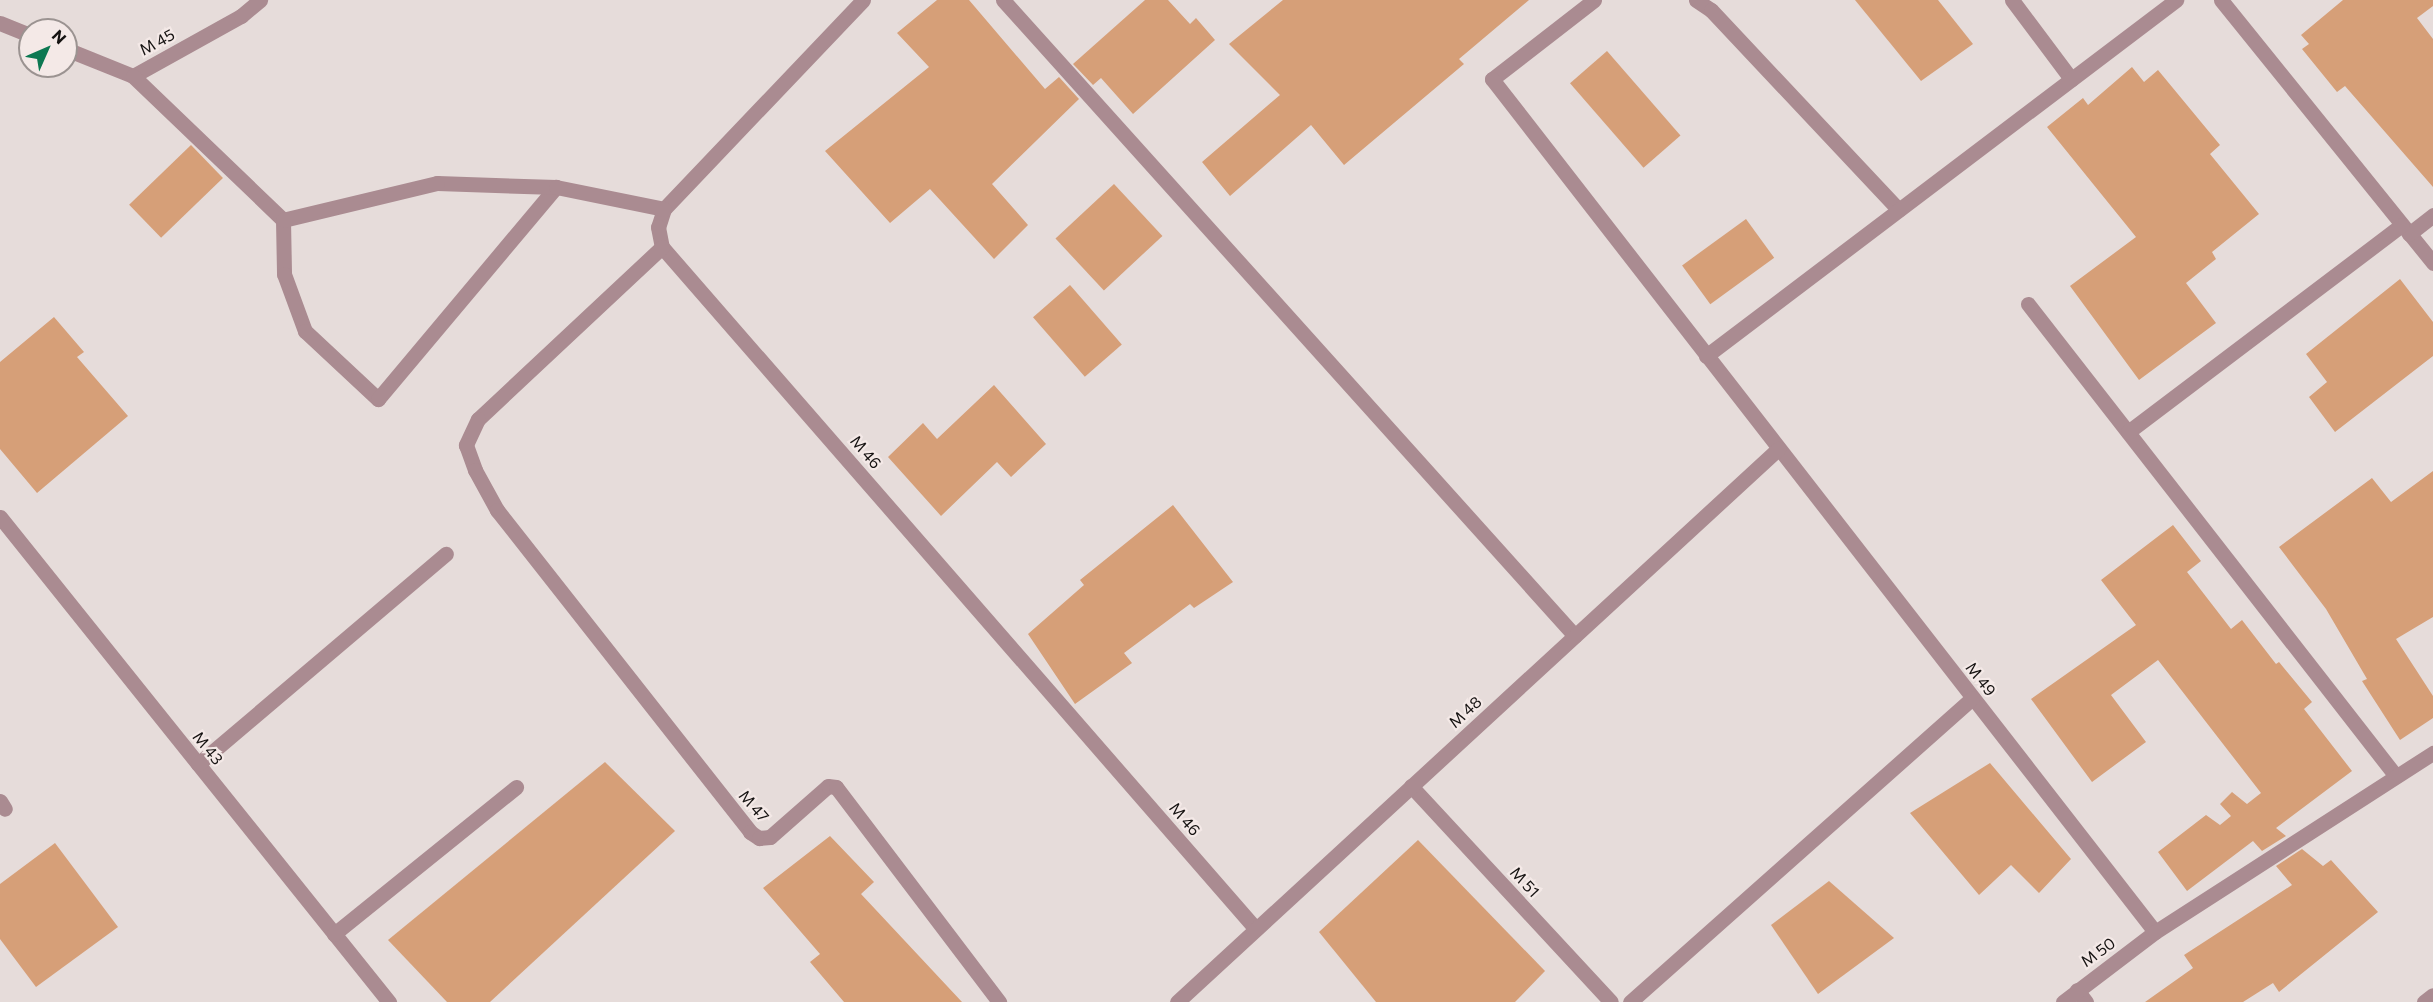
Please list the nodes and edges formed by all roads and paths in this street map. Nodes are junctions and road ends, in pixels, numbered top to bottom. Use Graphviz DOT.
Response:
graph roads {
  1 [pos="260,0"];
  2 [pos="862,0"];
  3 [pos="1004,0"];
  4 [pos="1594,0"];
  5 [pos="1696,0"];
  6 [pos="2012,0"];
  7 [pos="2176,0"];
  8 [pos="2221,0"];
  9 [pos="0,23"];
  10 [pos="18,30"];
  11 [pos="78,54"];
  12 [pos="133,76"];
  13 [pos="2071,79"];
  14 [pos="556,187"];
  15 [pos="664,208"];
  16 [pos="1899,210"];
  17 [pos="2433,215"];
  18 [pos="283,220"];
  19 [pos="2405,229"];
  20 [pos="662,247"];
  21 [pos="2433,264"];
  22 [pos="2028,304"];
  23 [pos="1706,356"];
  24 [pos="2128,432"];
  25 [pos="1778,449"];
  26 [pos="0,517"];
  27 [pos="446,555"];
  28 [pos="1575,636"];
  29 [pos="1973,698"];
  30 [pos="2433,753"];
  31 [pos="198,764"];
  32 [pos="2395,775"];
  33 [pos="1411,786"];
  34 [pos="516,787"];
  35 [pos="1256,929"];
  36 [pos="2155,932"];
  37 [pos="334,934"];
  38 [pos="2433,995"];
  39 [pos="2082,996"];
  40 [pos="389,1002"];
  41 [pos="999,1002"];
  42 [pos="1177,1002"];
  43 [pos="1611,1002"];
  44 [pos="1630,1002"];
  45 [pos="2063,1002"];
  46 [pos="2424,1002"];
  1 -- 12 [label="street, M 45"];
  2 -- 15 [label="street"];
  3 -- 28 [label="street"];
  4 -- 23 [label="street, M 49"];
  5 -- 16 [label="street"];
  6 -- 13 [label="street"];
  7 -- 13 [label="street"];
  8 -- 19 [label="street"];
  9 -- 10 [label="street"];
  11 -- 12 [label="street, M 45"];
  12 -- 18 [label="street"];
  13 -- 16 [label="street"];
  14 -- 15 [label="street"];
  14 -- 18 [label="street"];
  14 -- 18 [label="street"];
  15 -- 20 [label="street"];
  16 -- 23 [label="street"];
  17 -- 19 [label="street"];
  19 -- 21 [label="street"];
  19 -- 24 [label="street"];
  20 -- 35 [label="street, M 46"];
  20 -- 41 [label="street, M 47"];
  22 -- 24 [label="street"];
  23 -- 25 [label="street, M 49"];
  24 -- 32 [label="street"];
  25 -- 28 [label="street, M 48"];
  25 -- 29 [label="street, M 49"];
  26 -- 31 [label="street, M 43"];
  27 -- 31 [label="street"];
  28 -- 33 [label="street, M 48"];
  29 -- 36 [label="street, M 49"];
  29 -- 44 [label="street"];
  30 -- 32 [label="street, M 50"];
  31 -- 37 [label="street, M 43"];
  32 -- 36 [label="street, M 50"];
  33 -- 35 [label="street, M 48"];
  33 -- 43 [label="street, M 51"];
  34 -- 37 [label="street"];
  35 -- 42 [label="street, M 48"];
  36 -- 39 [label="street, M 50"];
  37 -- 40 [label="street, M 43"];
  38 -- 46 [label="street"];
  39 -- 45 [label="street, M 50"];
}
